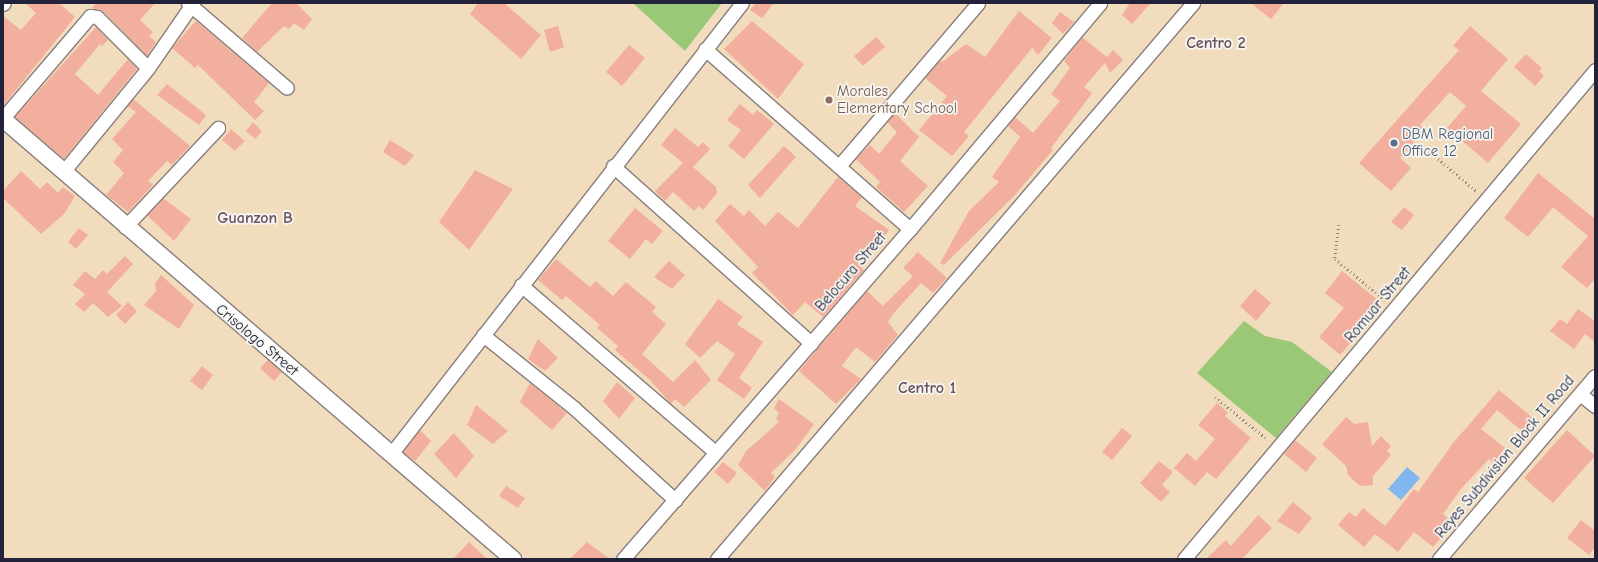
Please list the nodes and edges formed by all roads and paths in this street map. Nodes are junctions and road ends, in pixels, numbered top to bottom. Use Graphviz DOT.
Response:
graph roads {
  1 [pos="742,3"];
  2 [pos="978,3"];
  3 [pos="1193,3"];
  4 [pos="191,4"];
  5 [pos="1094,5"];
  6 [pos="705,49"];
  7 [pos="148,68"];
  8 [pos="1595,70"];
  9 [pos="287,88"];
  10 [pos="3,118"];
  11 [pos="218,128"];
  12 [pos="1429,151"];
  13 [pos="613,166"];
  14 [pos="839,166"];
  15 [pos="63,172"];
  16 [pos="1486,200"];
  17 [pos="1339,225"];
  18 [pos="125,227"];
  19 [pos="910,229"];
  20 [pos="521,285"];
  21 [pos="1396,309"];
  22 [pos="483,335"];
  23 [pos="811,343"];
  24 [pos="1595,376"];
  25 [pos="1580,394"];
  26 [pos="1215,397"];
  27 [pos="1595,406"];
  28 [pos="1278,448"];
  29 [pos="716,453"];
  30 [pos="391,454"];
  31 [pos="675,500"];
  32 [pos="506,557"];
  33 [pos="623,559"];
  34 [pos="717,559"];
  35 [pos="1184,559"];
  36 [pos="1439,559"];
  1 -- 6 [label="street"];
  2 -- 14 [label="street"];
  3 -- 34 [label="street"];
  4 -- 7 [label="street"];
  4 -- 9 [label="street"];
  5 -- 19 [label="street, Belocura Street"];
  6 -- 13 [label="street"];
  6 -- 14 [label="street"];
  7 -- 10 [label="street"];
  7 -- 15 [label="street"];
  8 -- 16 [label="street, Romuar Street"];
  10 -- 15 [label="street, Crisologo Street"];
  11 -- 18 [label="street"];
  12 -- 16 [label="path"];
  13 -- 20 [label="street"];
  13 -- 23 [label="street"];
  14 -- 19 [label="street"];
  15 -- 18 [label="street, Crisologo Street"];
  16 -- 21 [label="street, Romuar Street"];
  17 -- 21 [label="path"];
  18 -- 30 [label="street, Crisologo Street"];
  19 -- 23 [label="street, Belocura Street"];
  20 -- 22 [label="street"];
  20 -- 29 [label="street"];
  21 -- 28 [label="street, Romuar Street"];
  22 -- 30 [label="street"];
  22 -- 31 [label="street"];
  23 -- 29 [label="street, Belocura Street"];
  24 -- 25 [label="street, Reyes Subdivision Block II Road"];
  25 -- 27 [label="street"];
  25 -- 36 [label="street, Reyes Subdivision Block II Road"];
  26 -- 28 [label="path"];
  28 -- 35 [label="street, Romuar Street"];
  29 -- 31 [label="street, Belocura Street"];
  30 -- 32 [label="street, Crisologo Street"];
  31 -- 33 [label="street, Belocura Street"];
}
